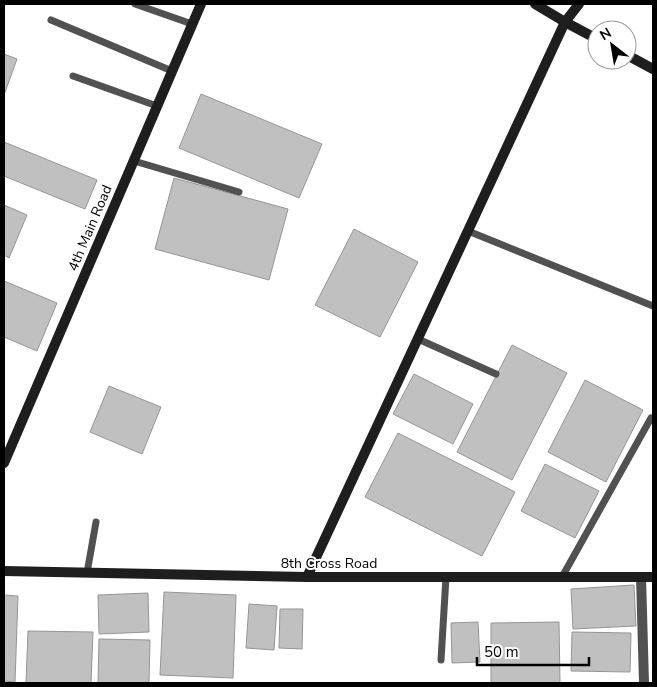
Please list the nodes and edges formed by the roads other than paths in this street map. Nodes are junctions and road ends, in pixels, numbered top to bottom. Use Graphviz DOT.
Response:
graph roads {
  1 [pos="135,4"];
  2 [pos="201,4"];
  3 [pos="535,4"];
  4 [pos="579,4"];
  5 [pos="51,20"];
  6 [pos="565,22"];
  7 [pos="192,24"];
  8 [pos="587,34"];
  9 [pos="637,60"];
  10 [pos="653,69"];
  11 [pos="172,71"];
  12 [pos="73,76"];
  13 [pos="157,106"];
  14 [pos="134,161"];
  15 [pos="239,192"];
  16 [pos="468,230"];
  17 [pos="653,306"];
  18 [pos="418,339"];
  19 [pos="496,374"];
  20 [pos="651,418"];
  21 [pos="4,463"];
  22 [pos="96,522"];
  23 [pos="4,571"];
  24 [pos="87,573"];
  25 [pos="307,576"];
  26 [pos="446,577"];
  27 [pos="562,577"];
  28 [pos="641,577"];
  29 [pos="653,577"];
  30 [pos="441,660"];
  31 [pos="644,683"];
  1 -- 7 [label="lane"];
  2 -- 7 [label="street, 4th Main Road"];
  3 -- 6 [label="street"];
  4 -- 6 [label="street"];
  5 -- 11 [label="lane"];
  6 -- 8 [label="street"];
  6 -- 16 [label="street"];
  7 -- 11 [label="street, 4th Main Road"];
  9 -- 10 [label="street"];
  11 -- 13 [label="street, 4th Main Road"];
  12 -- 13 [label="lane"];
  13 -- 14 [label="street, 4th Main Road"];
  14 -- 15 [label="lane"];
  14 -- 21 [label="street, 4th Main Road"];
  16 -- 17 [label="lane"];
  16 -- 18 [label="street"];
  18 -- 19 [label="lane"];
  18 -- 25 [label="street"];
  20 -- 27 [label="lane"];
  22 -- 24 [label="lane"];
  23 -- 24 [label="street, 8th Cross Road"];
  24 -- 25 [label="street, 8th Cross Road"];
  25 -- 26 [label="street, 8th Cross Road"];
  26 -- 27 [label="street, 8th Cross Road"];
  26 -- 30 [label="lane"];
  27 -- 28 [label="street, 8th Cross Road"];
  28 -- 29 [label="street, 8th Cross Road"];
  28 -- 31 [label="street"];
}
